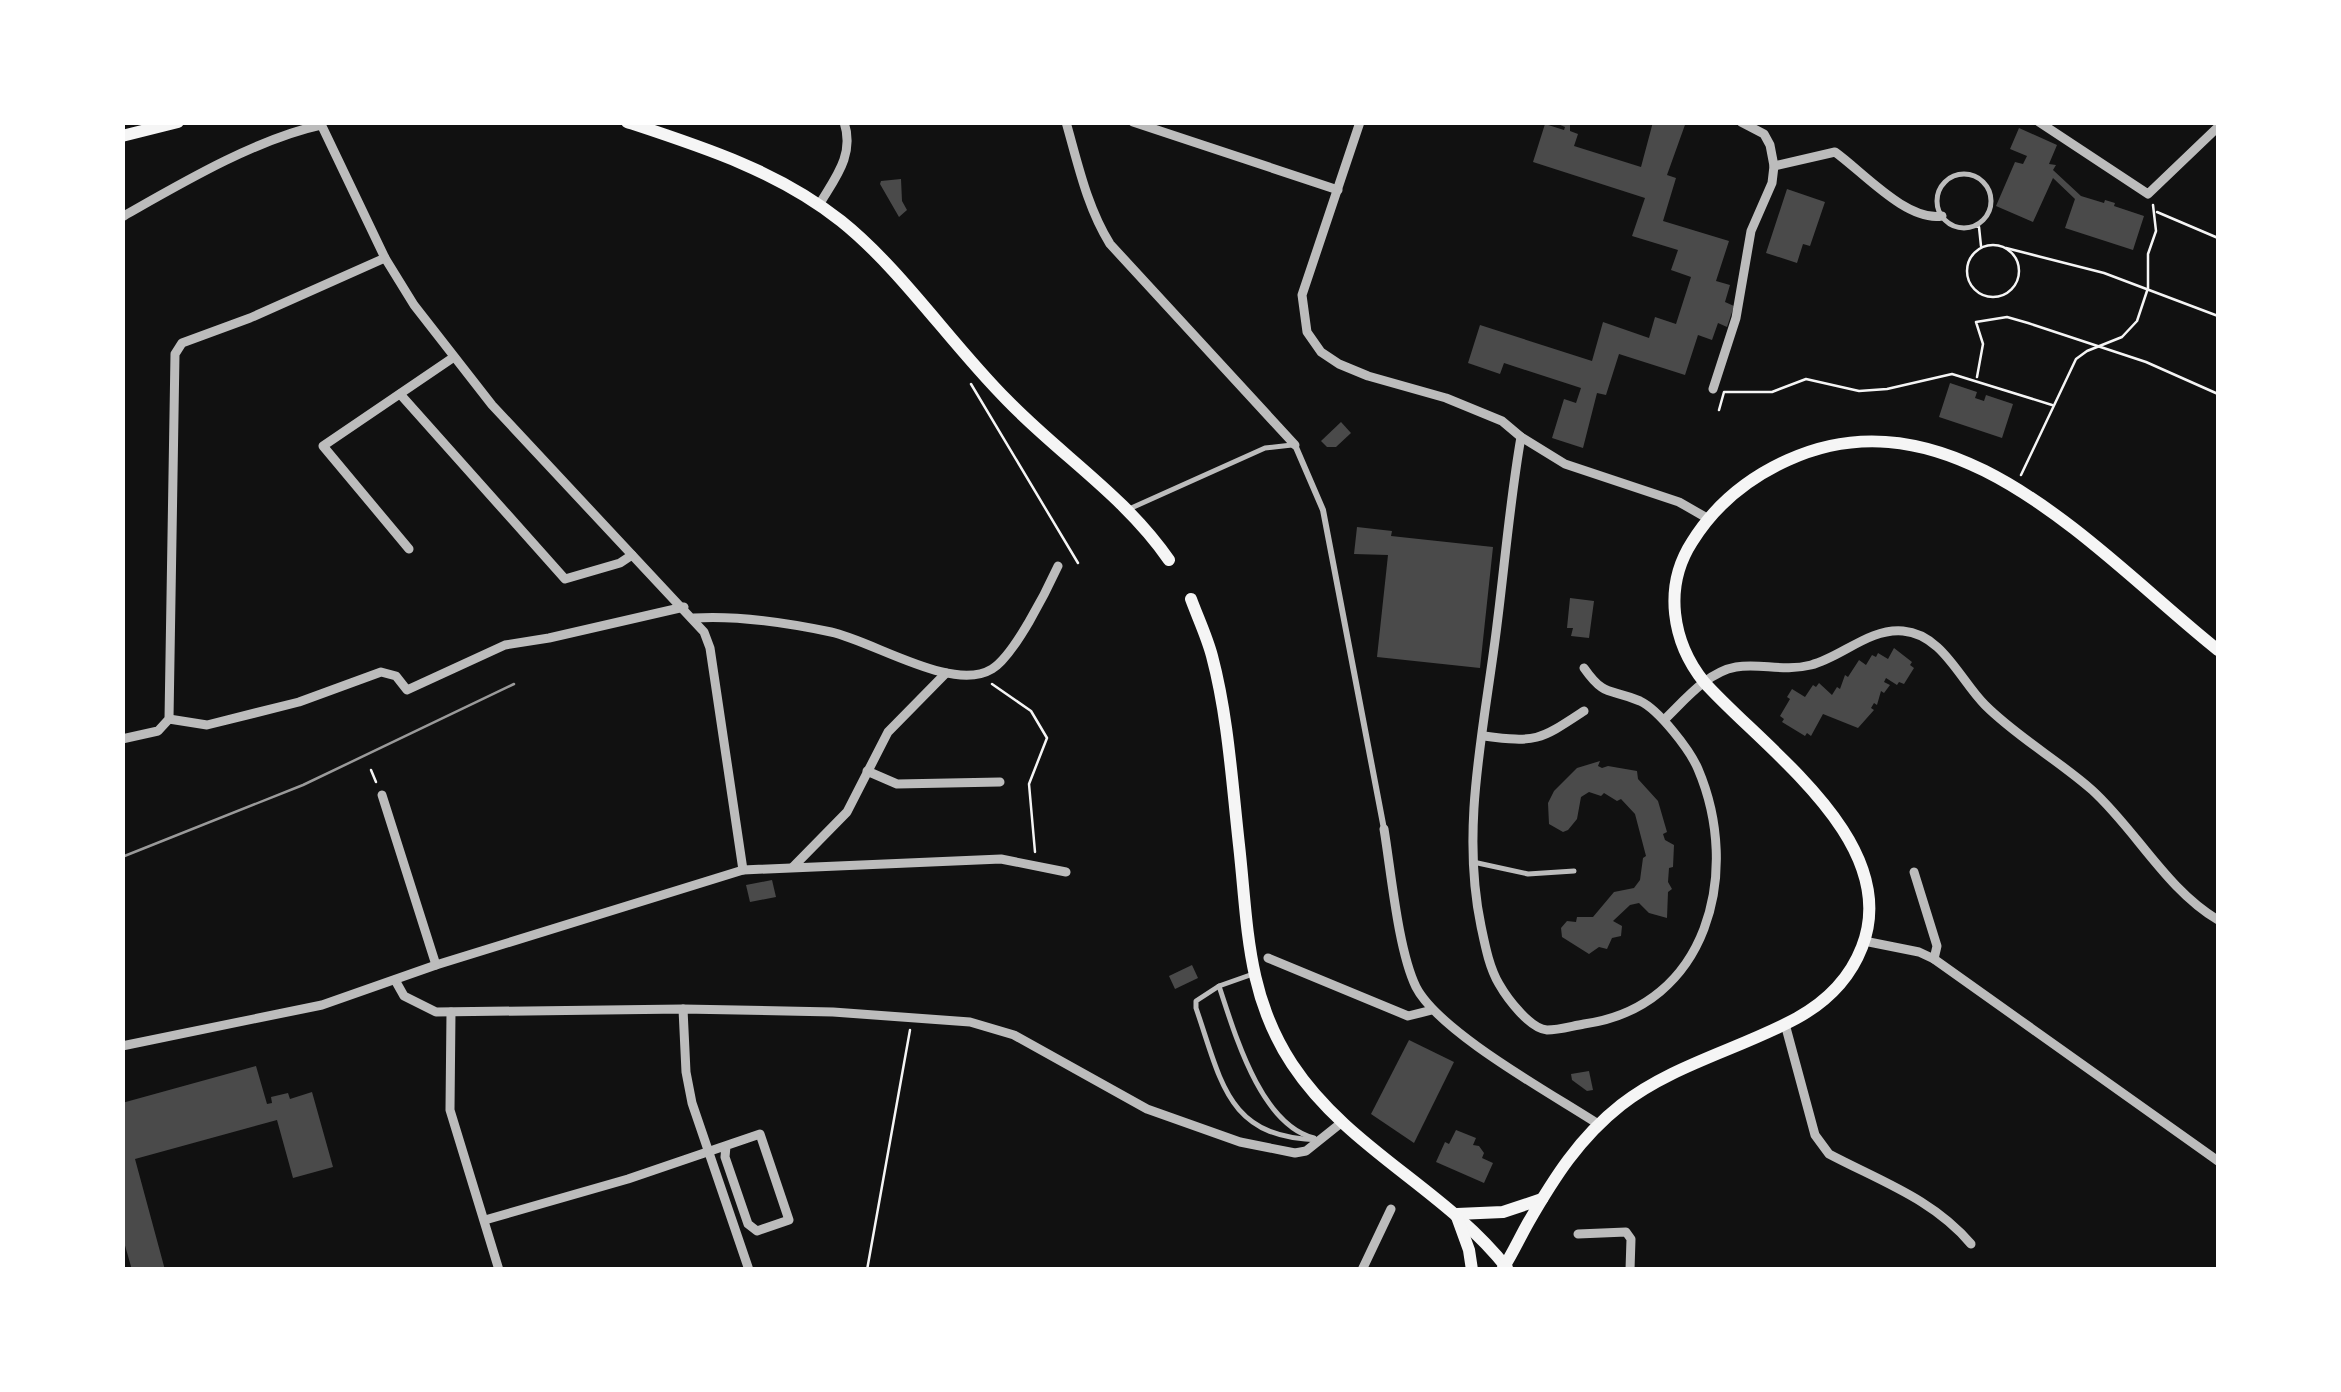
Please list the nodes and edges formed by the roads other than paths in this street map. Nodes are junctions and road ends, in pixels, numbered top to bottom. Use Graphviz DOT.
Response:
graph roads {
  1 [pos="178,122"];
  2 [pos="627,122"];
  3 [pos="844,122"];
  4 [pos="1066,122"];
  5 [pos="1133,122"];
  6 [pos="1360,122"];
  7 [pos="1741,122"];
  8 [pos="2038,122"];
  9 [pos="321,124"];
  10 [pos="2218,127"];
  11 [pos="122,136"];
  12 [pos="1774,166"];
  13 [pos="1338,190"];
  14 [pos="820,205"];
  15 [pos="1942,216"];
  16 [pos="122,217"];
  17 [pos="384,258"];
  18 [pos="454,357"];
  19 [pos="1713,389"];
  20 [pos="400,394"];
  21 [pos="1520,437"];
  22 [pos="1295,445"];
  23 [pos="1129,509"];
  24 [pos="1707,518"];
  25 [pos="409,550"];
  26 [pos="632,555"];
  27 [pos="1169,560"];
  28 [pos="1058,566"];
  29 [pos="1191,599"];
  30 [pos="684,607"];
  31 [pos="694,618"];
  32 [pos="2218,650"];
  33 [pos="1584,668"];
  34 [pos="946,673"];
  35 [pos="1704,682"];
  36 [pos="1584,711"];
  37 [pos="168,719"];
  38 [pos="1664,720"];
  39 [pos="1484,736"];
  40 [pos="122,739"];
  41 [pos="866,772"];
  42 [pos="1000,782"];
  43 [pos="380,791"];
  44 [pos="1384,830"];
  45 [pos="1470,861"];
  46 [pos="794,868"];
  47 [pos="743,870"];
  48 [pos="1066,872"];
  49 [pos="1574,872"];
  50 [pos="1914,872"];
  51 [pos="2218,920"];
  52 [pos="1864,942"];
  53 [pos="1268,958"];
  54 [pos="1934,959"];
  55 [pos="436,965"];
  56 [pos="1253,974"];
  57 [pos="396,980"];
  58 [pos="1219,986"];
  59 [pos="682,1009"];
  60 [pos="1432,1010"];
  61 [pos="451,1012"];
  62 [pos="1785,1024"];
  63 [pos="122,1046"];
  64 [pos="1341,1124"];
  65 [pos="1598,1124"];
  66 [pos="1322,1140"];
  67 [pos="726,1146"];
  68 [pos="708,1150"];
  69 [pos="2218,1161"];
  70 [pos="1542,1198"];
  71 [pos="1391,1209"];
  72 [pos="1457,1214"];
  73 [pos="484,1220"];
  74 [pos="1578,1234"];
  75 [pos="1971,1244"];
  76 [pos="1505,1268"];
  77 [pos="499,1270"];
  78 [pos="749,1270"];
  79 [pos="1362,1270"];
  80 [pos="1472,1270"];
  81 [pos="1630,1270"];
  1 -- 11 [label="main road"];
  2 -- 14 [label="main road"];
  3 -- 14 [label="street"];
  4 -- 22 [label="street"];
  5 -- 13 [label="street"];
  6 -- 13 [label="street"];
  7 -- 12 [label="street"];
  8 -- 10 [label="street"];
  9 -- 16 [label="street"];
  9 -- 17 [label="street"];
  12 -- 15 [label="street"];
  12 -- 19 [label="street"];
  13 -- 21 [label="street"];
  14 -- 23 [label="main road"];
  15 -- 15 [label="lane"];
  17 -- 18 [label="street"];
  17 -- 37 [label="street"];
  18 -- 20 [label="street"];
  18 -- 26 [label="street"];
  20 -- 25 [label="street"];
  20 -- 26 [label="street"];
  21 -- 24 [label="street"];
  21 -- 39 [label="street"];
  22 -- 23 [label="lane"];
  22 -- 44 [label="street"];
  23 -- 27 [label="main road"];
  24 -- 32 [label="main road"];
  24 -- 35 [label="main road"];
  26 -- 30 [label="street"];
  28 -- 34 [label="street"];
  29 -- 56 [label="main road"];
  30 -- 31 [label="street"];
  30 -- 37 [label="street"];
  31 -- 34 [label="street"];
  31 -- 47 [label="street"];
  33 -- 38 [label="street"];
  34 -- 41 [label="street"];
  35 -- 38 [label="street"];
  35 -- 51 [label="street"];
  35 -- 52 [label="main road"];
  36 -- 39 [label="street"];
  37 -- 40 [label="street"];
  38 -- 45 [label="street"];
  39 -- 45 [label="street"];
  41 -- 42 [label="street"];
  41 -- 46 [label="street"];
  43 -- 55 [label="street"];
  44 -- 60 [label="street"];
  45 -- 49 [label="lane"];
  46 -- 47 [label="street"];
  46 -- 48 [label="street"];
  47 -- 55 [label="street"];
  50 -- 54 [label="street"];
  52 -- 54 [label="street"];
  52 -- 62 [label="main road"];
  53 -- 60 [label="street"];
  54 -- 69 [label="street"];
  55 -- 57 [label="street"];
  56 -- 58 [label="lane"];
  56 -- 64 [label="main road"];
  57 -- 61 [label="street"];
  57 -- 63 [label="street"];
  58 -- 66 [label="lane"];
  58 -- 66 [label="lane"];
  59 -- 61 [label="street"];
  59 -- 66 [label="street"];
  59 -- 68 [label="street"];
  60 -- 65 [label="street"];
  61 -- 73 [label="street"];
  62 -- 65 [label="main road"];
  62 -- 75 [label="street"];
  64 -- 66 [label="street"];
  64 -- 72 [label="main road"];
  65 -- 70 [label="main road"];
  67 -- 67 [label="street"];
  67 -- 68 [label="street"];
  68 -- 73 [label="street"];
  68 -- 78 [label="street"];
  70 -- 72 [label="main road"];
  70 -- 76 [label="main road"];
  71 -- 79 [label="street"];
  72 -- 76 [label="main road"];
  72 -- 80 [label="main road"];
  73 -- 77 [label="street"];
  74 -- 81 [label="street"];
}
